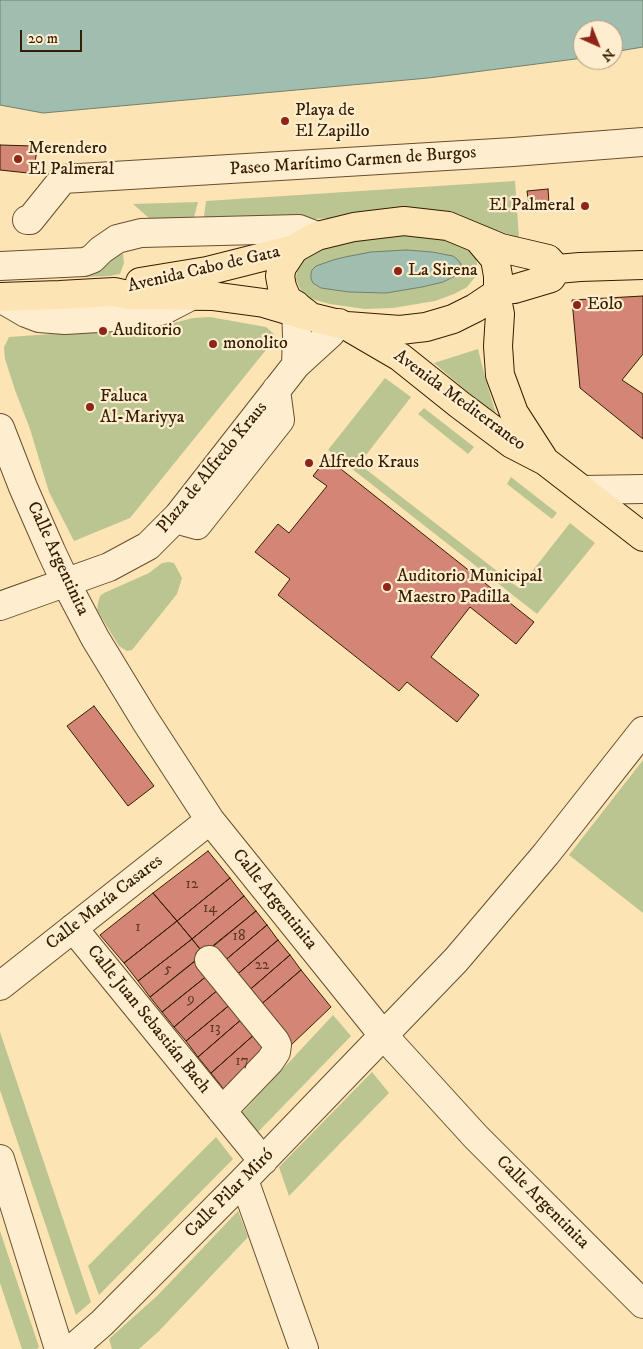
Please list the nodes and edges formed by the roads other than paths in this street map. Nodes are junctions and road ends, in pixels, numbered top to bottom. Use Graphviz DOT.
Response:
graph roads {
  1 [pos="643,142"];
  2 [pos="27,220"];
  3 [pos="480,240"];
  4 [pos="306,243"];
  5 [pos="643,265"];
  6 [pos="0,266"];
  7 [pos="558,269"];
  8 [pos="114,292"];
  9 [pos="497,292"];
  10 [pos="193,296"];
  11 [pos="0,298"];
  12 [pos="301,312"];
  13 [pos="343,324"];
  14 [pos="296,365"];
  15 [pos="0,428"];
  16 [pos="545,461"];
  17 [pos="643,489"];
  18 [pos="583,490"];
  19 [pos="643,537"];
  20 [pos="66,583"];
  21 [pos="0,606"];
  22 [pos="643,731"];
  23 [pos="210,820"];
  24 [pos="73,928"];
  25 [pos="209,960"];
  26 [pos="0,986"];
  27 [pos="383,1035"];
  28 [pos="222,1111"];
  29 [pos="0,1159"];
  30 [pos="263,1161"];
  31 [pos="244,1180"];
  32 [pos="643,1304"];
  33 [pos="99,1339"];
  34 [pos="60,1349"];
  35 [pos="72,1349"];
  36 [pos="304,1349"];
  1 -- 2 [label="street, Paseo Marítimo Carmen de Burgos"];
  3 -- 4 [label="main road, Avenida Cabo de Gata"];
  3 -- 7 [label="main road"];
  3 -- 9 [label="main road, Avenida Mediterraneo"];
  4 -- 6 [label="street"];
  4 -- 8 [label="main road, Avenida Cabo de Gata"];
  4 -- 12 [label="main road"];
  5 -- 7 [label="main road"];
  7 -- 9 [label="main road"];
  8 -- 10 [label="main road, Avenida Cabo de Gata"];
  8 -- 11 [label="main road, Avenida Cabo de Gata"];
  9 -- 13 [label="main road"];
  9 -- 16 [label="main road, Avenida Mediterraneo"];
  10 -- 11 [label="street, Avenida Cabo de Gata"];
  10 -- 12 [label="main road, Avenida Cabo de Gata"];
  12 -- 13 [label="main road, Avenida Cabo de Gata"];
  12 -- 14 [label="street"];
  13 -- 14 [label="street, Plaza de Alfredo Kraus"];
  13 -- 16 [label="main road, Avenida Mediterraneo"];
  14 -- 20 [label="street, Plaza de Alfredo Kraus"];
  15 -- 20 [label="street, Calle Argentinita"];
  16 -- 18 [label="main road"];
  17 -- 18 [label="street"];
  18 -- 19 [label="main road"];
  20 -- 21 [label="street, Plaza de Alfredo Kraus"];
  20 -- 23 [label="street, Calle Argentinita"];
  22 -- 27 [label="street, Calle Pilar Miró"];
  23 -- 24 [label="street, Calle María Casares"];
  23 -- 27 [label="street, Calle Argentinita"];
  24 -- 26 [label="street, Calle María Casares"];
  24 -- 28 [label="street, Calle Juan Sebastián Bach"];
  25 -- 28 [label="street, Calle Juan Sebastián Bach"];
  27 -- 30 [label="street, Calle Pilar Miró"];
  27 -- 32 [label="street, Calle Argentinita"];
  28 -- 30 [label="street, Calle Juan Sebastián Bach"];
  29 -- 34 [label="street"];
  30 -- 31 [label="street, Calle Pilar Miró"];
  31 -- 33 [label="street, Calle Pilar Miró"];
  31 -- 36 [label="street"];
  33 -- 35 [label="street, Calle Pilar Miró"];
}
